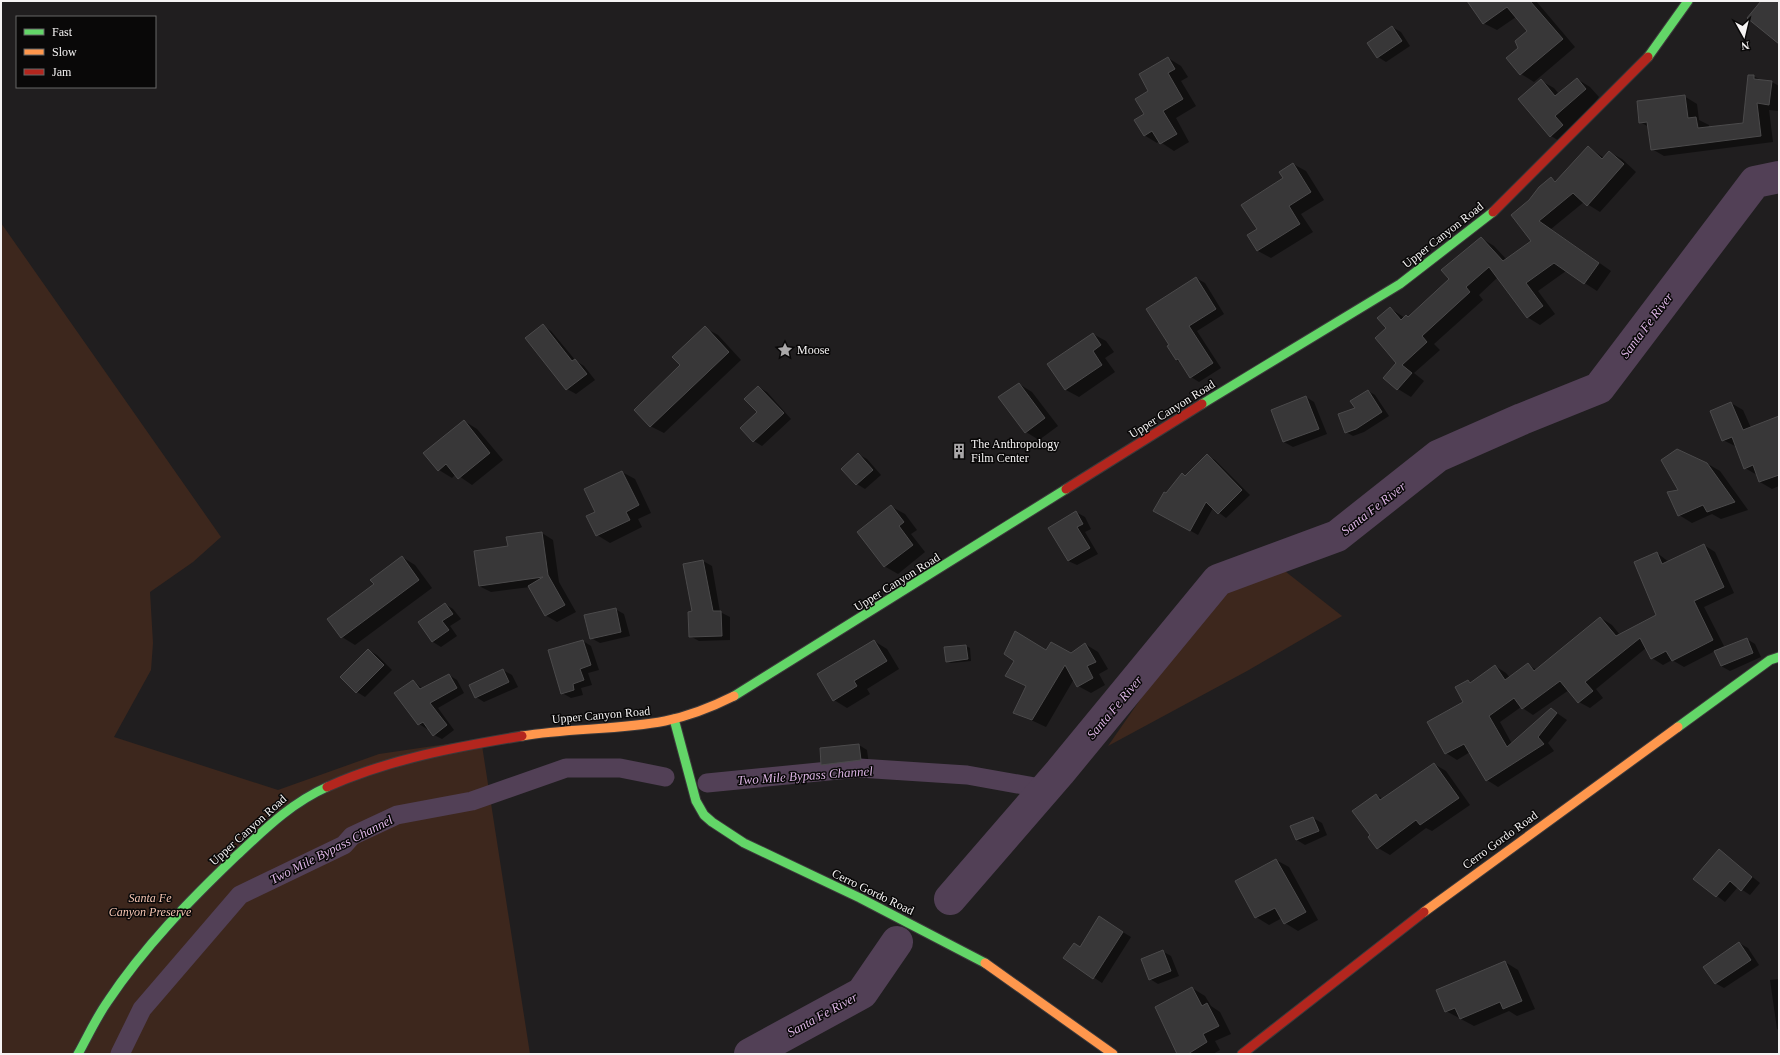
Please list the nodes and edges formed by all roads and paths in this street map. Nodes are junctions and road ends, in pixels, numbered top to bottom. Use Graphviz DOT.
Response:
graph roads {
  1 [pos="1688,1"];
  2 [pos="1779,657"];
  3 [pos="674,719"];
  4 [pos="78,1054"];
  5 [pos="1113,1054"];
  6 [pos="1242,1054"];
  1 -- 3 [label="street, Upper Canyon Road"];
  2 -- 6 [label="street, Cerro Gordo Road"];
  3 -- 4 [label="street, Upper Canyon Road"];
  3 -- 5 [label="street, Cerro Gordo Road"];
}
